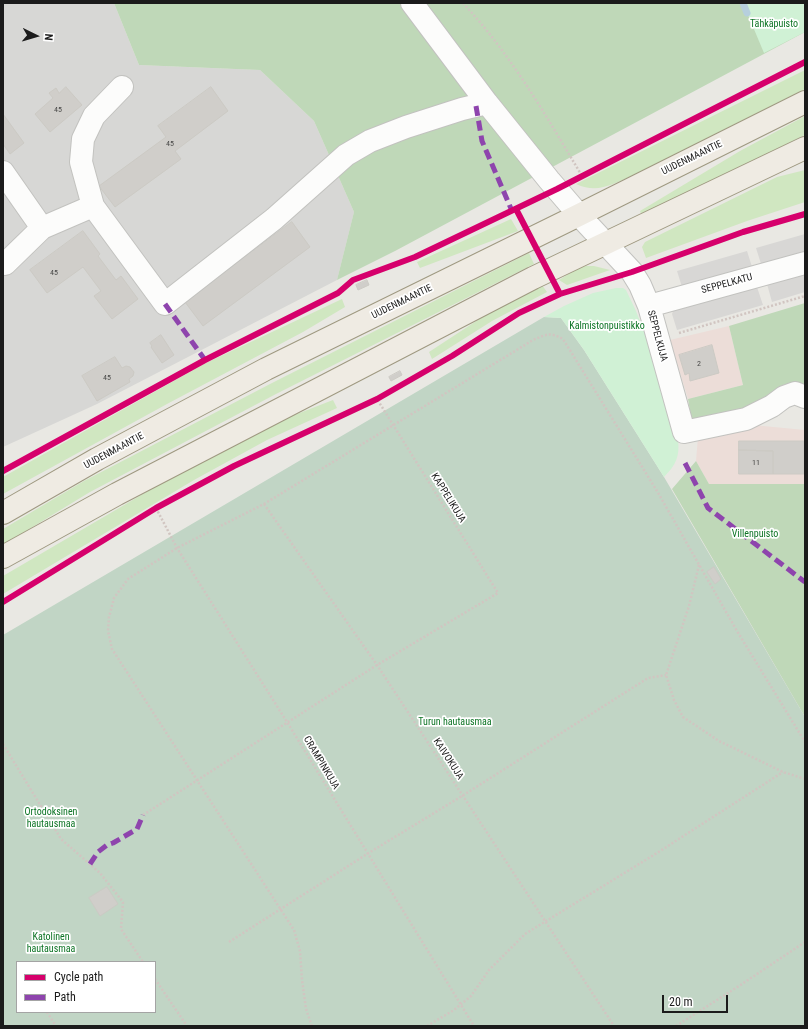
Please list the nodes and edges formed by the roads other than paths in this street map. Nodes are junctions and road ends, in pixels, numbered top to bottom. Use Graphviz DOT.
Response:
graph roads {
  1 [pos="412,3"];
  2 [pos="122,87"];
  3 [pos="805,102"];
  4 [pos="487,103"];
  5 [pos="805,148"];
  6 [pos="3,172"];
  7 [pos="93,206"];
  8 [pos="579,215"];
  9 [pos="42,228"];
  10 [pos="605,244"];
  11 [pos="805,263"];
  12 [pos="5,264"];
  13 [pos="649,306"];
  14 [pos="805,397"];
  15 [pos="3,512"];
  16 [pos="3,557"];
  1 -- 4 [label="street, SEPPELKUJA"];
  2 -- 7 [label="street"];
  3 -- 8 [label="main road, UUDENMAANTIE"];
  4 -- 7 [label="street"];
  4 -- 8 [label="street, SEPPELKUJA"];
  5 -- 10 [label="main road"];
  6 -- 9 [label="street"];
  7 -- 9 [label="street"];
  8 -- 10 [label="street, SEPPELKUJA"];
  8 -- 15 [label="main road, UUDENMAANTIE"];
  9 -- 12 [label="street"];
  10 -- 13 [label="street, SEPPELKUJA"];
  10 -- 16 [label="main road"];
  11 -- 13 [label="street, SEPPELKATU"];
  13 -- 14 [label="street, SEPPELKUJA"];
}
